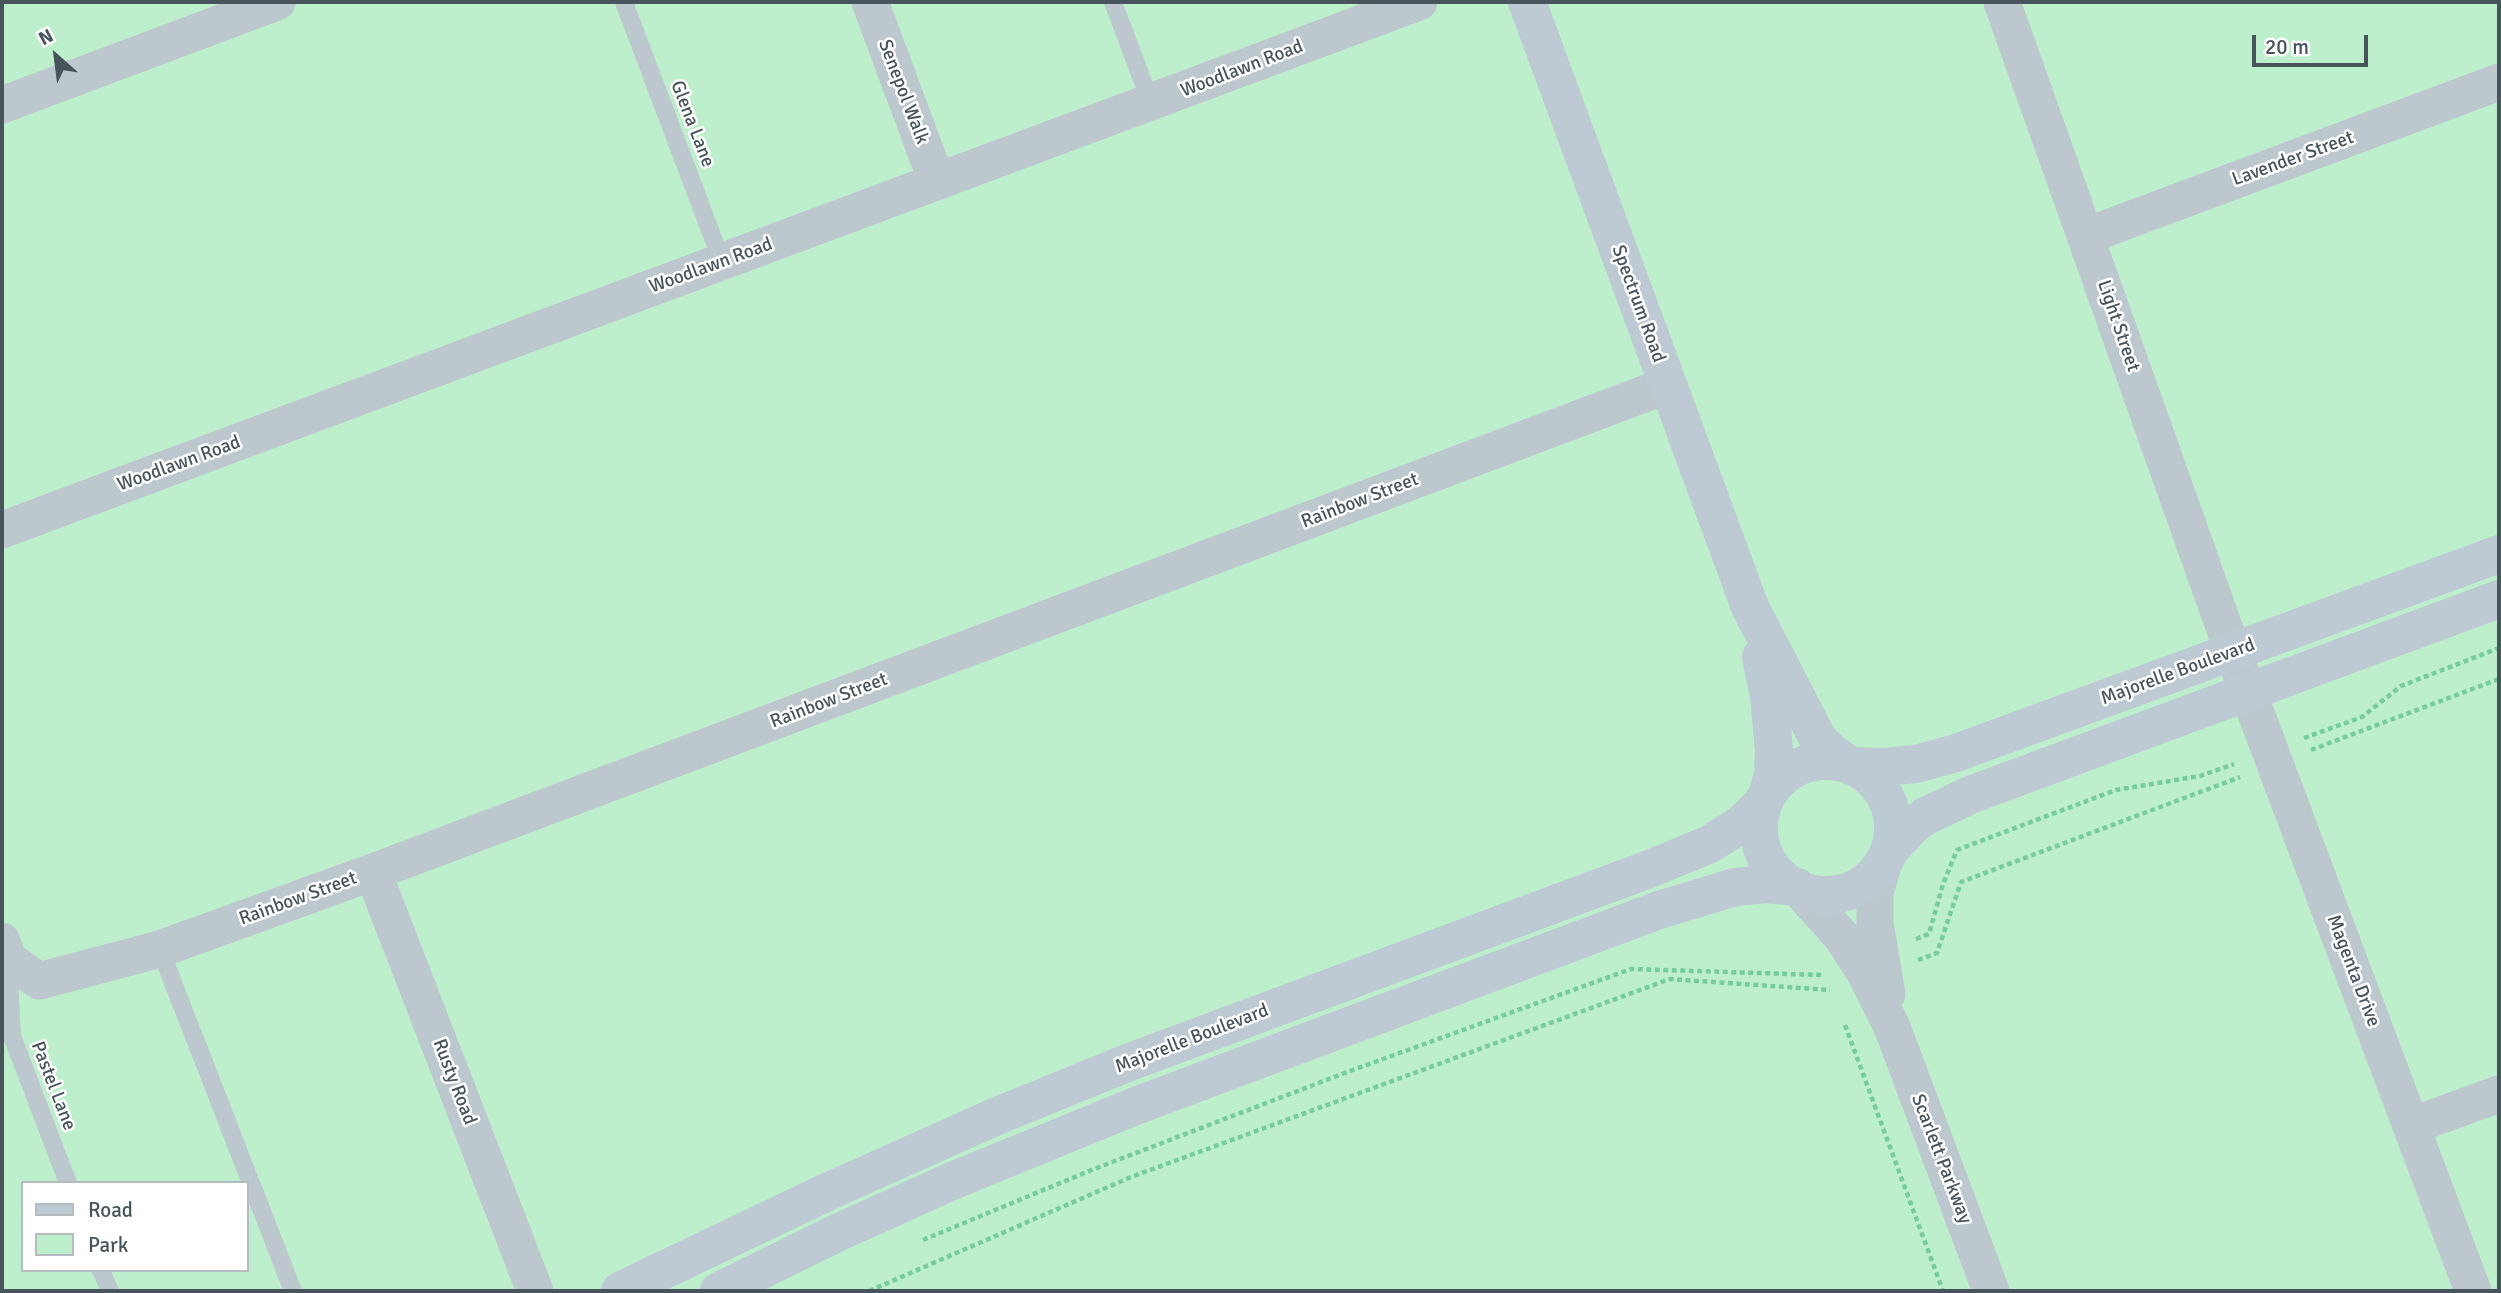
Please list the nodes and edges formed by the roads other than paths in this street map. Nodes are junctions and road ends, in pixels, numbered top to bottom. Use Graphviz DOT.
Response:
graph roads {
  1 [pos="276,2"];
  2 [pos="624,2"];
  3 [pos="870,2"];
  4 [pos="1113,2"];
  5 [pos="1419,2"];
  6 [pos="1527,2"];
  7 [pos="2001,2"];
  8 [pos="2499,82"];
  9 [pos="1150,103"];
  10 [pos="2,105"];
  11 [pos="937,182"];
  12 [pos="2086,236"];
  13 [pos="722,262"];
  14 [pos="1668,385"];
  15 [pos="2,530"];
  16 [pos="2499,554"];
  17 [pos="2499,599"];
  18 [pos="1750,607"];
  19 [pos="2232,652"];
  20 [pos="2248,692"];
  21 [pos="1851,766"];
  22 [pos="1766,798"];
  23 [pos="1887,855"];
  24 [pos="373,872"];
  25 [pos="1797,887"];
  26 [pos="160,949"];
  27 [pos="5,950"];
  28 [pos="1892,1027"];
  29 [pos="2499,1094"];
  30 [pos="2411,1126"];
  31 [pos="67,1181"];
  32 [pos="103,1272"];
  33 [pos="110,1291"];
  34 [pos="293,1291"];
  35 [pos="535,1291"];
  36 [pos="620,1291"];
  37 [pos="719,1291"];
  38 [pos="1991,1291"];
  39 [pos="2473,1291"];
  1 -- 10 [label="street"];
  2 -- 13 [label="lane, Glena Lane"];
  3 -- 11 [label="street, Senepol Walk"];
  4 -- 9 [label="lane"];
  5 -- 9 [label="street, Woodlawn Road"];
  6 -- 14 [label="street, Spectrum Road"];
  7 -- 12 [label="street, Light Street"];
  8 -- 12 [label="street, Lavender Street"];
  9 -- 11 [label="street, Woodlawn Road"];
  11 -- 13 [label="street, Woodlawn Road"];
  12 -- 19 [label="street, Light Street"];
  13 -- 15 [label="street, Woodlawn Road"];
  14 -- 18 [label="street, Spectrum Road"];
  14 -- 24 [label="street, Rainbow Street"];
  16 -- 19 [label="street, Majorelle Boulevard"];
  17 -- 20 [label="street"];
  18 -- 21 [label="street, Spectrum Road"];
  18 -- 22 [label="street, Spectrum Road"];
  19 -- 20 [label="street, Magenta Drive"];
  19 -- 21 [label="street, Majorelle Boulevard"];
  20 -- 23 [label="street"];
  20 -- 30 [label="street, Magenta Drive"];
  21 -- 22 [label="street"];
  21 -- 23 [label="street"];
  22 -- 25 [label="street"];
  22 -- 36 [label="street, Majorelle Boulevard"];
  23 -- 25 [label="street"];
  23 -- 28 [label="street, Scarlett Parkway"];
  24 -- 26 [label="street, Rainbow Street"];
  24 -- 35 [label="street, Rusty Road"];
  25 -- 28 [label="street, Scarlett Parkway"];
  25 -- 37 [label="street"];
  26 -- 27 [label="street, Rainbow Street"];
  26 -- 34 [label="lane"];
  27 -- 31 [label="lane, Pastel Lane"];
  28 -- 38 [label="street, Scarlett Parkway"];
  29 -- 30 [label="street"];
  30 -- 39 [label="street, Magenta Drive"];
  32 -- 33 [label="lane"];
}
